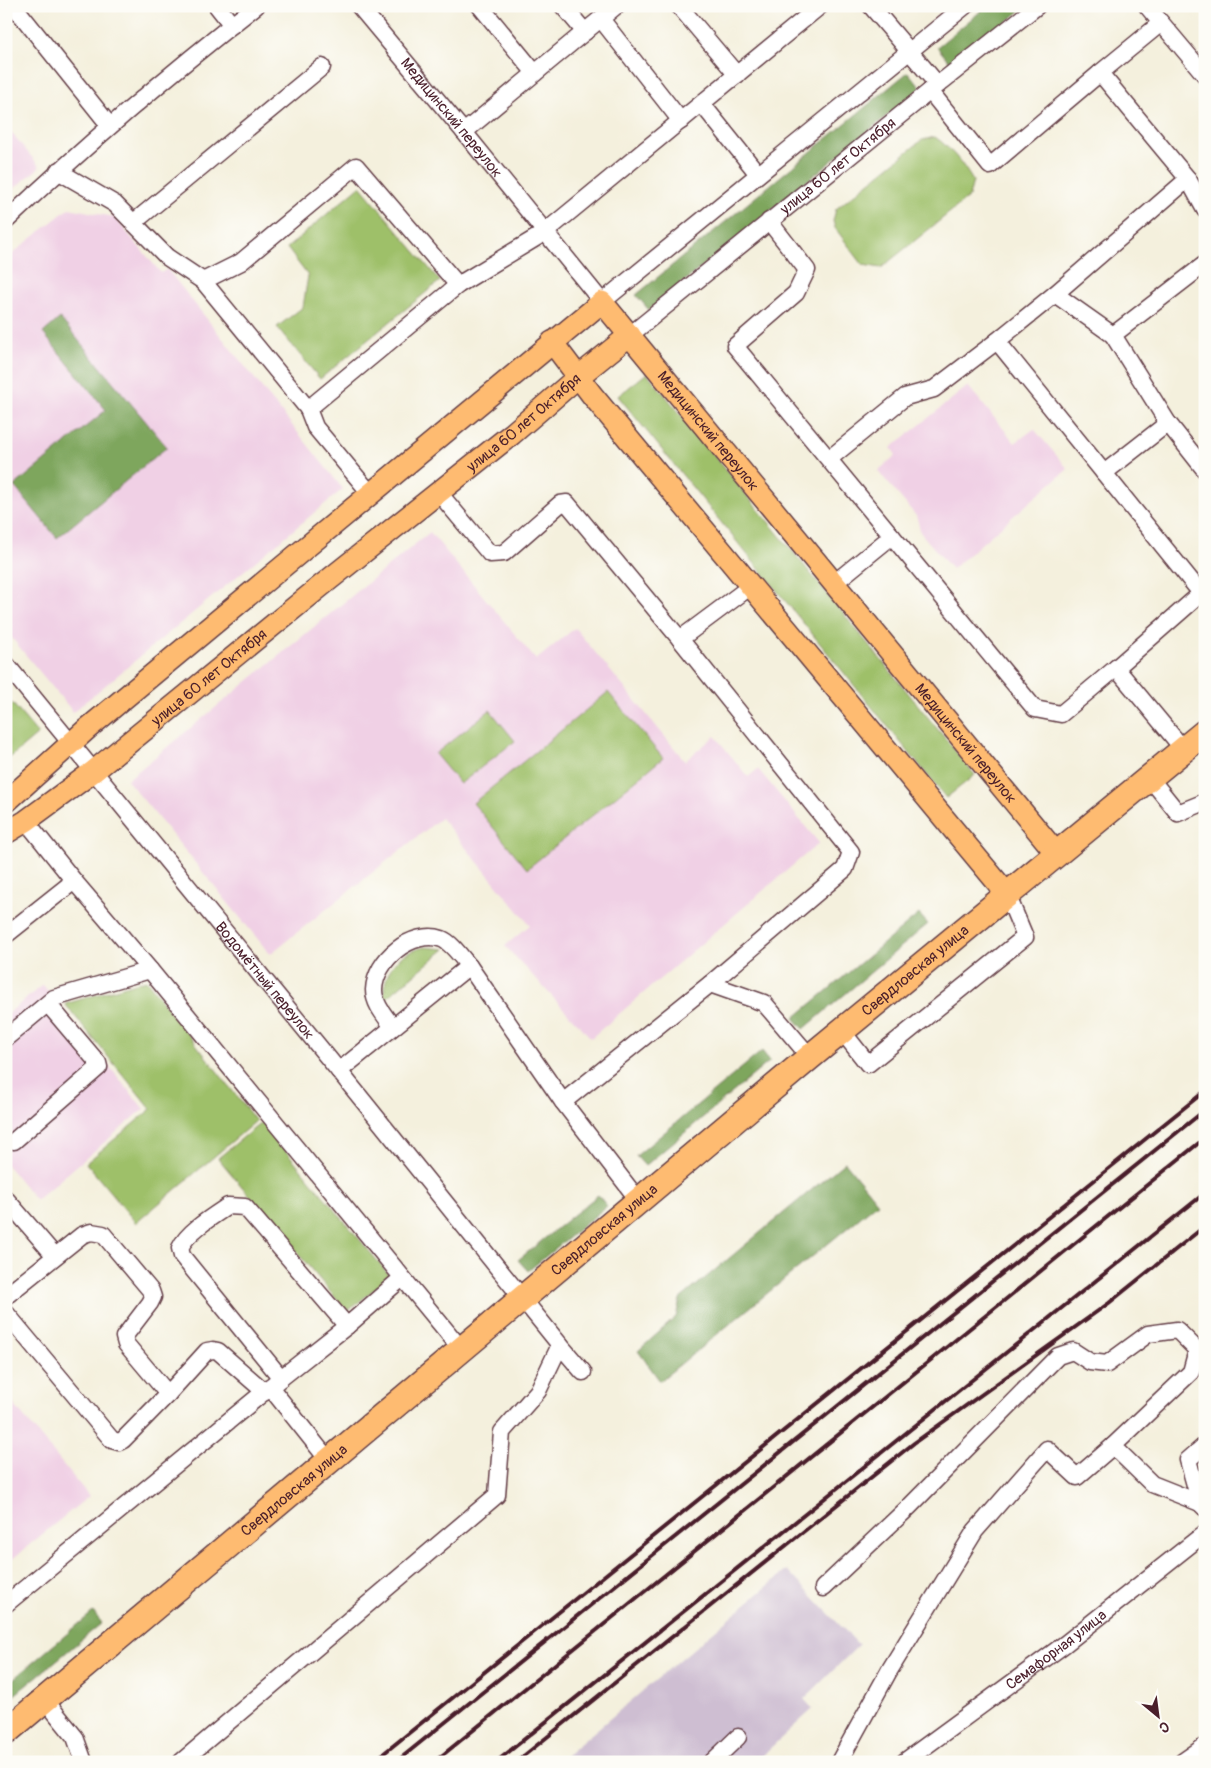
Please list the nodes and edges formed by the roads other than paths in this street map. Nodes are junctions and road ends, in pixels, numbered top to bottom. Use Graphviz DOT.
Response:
graph roads {
  1 [pos="14,6"];
  2 [pos="216,6"];
  3 [pos="256,6"];
  4 [pos="359,6"];
  5 [pos="480,6"];
  6 [pos="564,6"];
  7 [pos="616,6"];
  8 [pos="679,6"];
  9 [pos="871,6"];
  10 [pos="965,6"];
  11 [pos="1037,6"];
  12 [pos="1147,6"];
  13 [pos="814,8"];
  14 [pos="601,18"];
  15 [pos="1160,23"];
  16 [pos="232,25"];
  17 [pos="585,32"];
  18 [pos="908,51"];
  19 [pos="322,67"];
  20 [pos="1203,68"];
  21 [pos="535,73"];
  22 [pos="1100,73"];
  23 [pos="736,75"];
  24 [pos="934,88"];
  25 [pos="702,104"];
  26 [pos="681,121"];
  27 [pos="110,126"];
  28 [pos="464,132"];
  29 [pos="58,171"];
  30 [pos="758,174"];
  31 [pos="1188,179"];
  32 [pos="1205,210"];
  33 [pos="769,221"];
  34 [pos="6,222"];
  35 [pos="132,223"];
  36 [pos="544,233"];
  37 [pos="1205,264"];
  38 [pos="203,281"];
  39 [pos="458,285"];
  40 [pos="1055,294"];
  41 [pos="602,302"];
  42 [pos="630,335"];
  43 [pos="1113,335"];
  44 [pos="997,341"];
  45 [pos="552,342"];
  46 [pos="578,377"];
  47 [pos="308,409"];
  48 [pos="1168,423"];
  49 [pos="829,459"];
  50 [pos="1205,470"];
  51 [pos="1104,473"];
  52 [pos="370,493"];
  53 [pos="439,493"];
  54 [pos="892,536"];
  55 [pos="833,584"];
  56 [pos="751,586"];
  57 [pos="1203,592"];
  58 [pos="680,639"];
  59 [pos="1116,668"];
  60 [pos="9,673"];
  61 [pos="1205,732"];
  62 [pos="70,742"];
  63 [pos="1184,750"];
  64 [pos="94,771"];
  65 [pos="1149,777"];
  66 [pos="6,802"];
  67 [pos="1205,802"];
  68 [pos="26,821"];
  69 [pos="6,833"];
  70 [pos="1057,854"];
  71 [pos="74,881"];
  72 [pos="1007,894"];
  73 [pos="6,935"];
  74 [pos="468,966"];
  75 [pos="150,970"];
  76 [pos="710,984"];
  77 [pos="48,1004"];
  78 [pos="393,1027"];
  79 [pos="842,1031"];
  80 [pos="6,1038"];
  81 [pos="810,1058"];
  82 [pos="338,1071"];
  83 [pos="563,1102"];
  84 [pos="14,1141"];
  85 [pos="6,1198"];
  86 [pos="639,1201"];
  87 [pos="55,1256"];
  88 [pos="402,1278"];
  89 [pos="6,1296"];
  90 [pos="523,1298"];
  91 [pos="6,1313"];
  92 [pos="347,1326"];
  93 [pos="560,1345"];
  94 [pos="462,1350"];
  95 [pos="583,1372"];
  96 [pos="272,1386"];
  97 [pos="168,1394"];
  98 [pos="1205,1445"];
  99 [pos="1113,1446"];
  100 [pos="329,1461"];
  101 [pos="1202,1506"];
  102 [pos="1205,1533"];
  103 [pos="823,1588"];
  104 [pos="6,1604"];
  105 [pos="45,1700"];
  106 [pos="6,1732"];
  107 [pos="738,1737"];
  108 [pos="1205,1746"];
  109 [pos="840,1760"];
  110 [pos="84,1762"];
  111 [pos="181,1762"];
  112 [pos="712,1762"];
  113 [pos="904,1762"];
  114 [pos="1182,1762"];
  1 -- 27 [label="street"];
  2 -- 16 [label="street"];
  3 -- 16 [label="street"];
  4 -- 28 [label="street, Медицинский переулок"];
  5 -- 21 [label="street"];
  6 -- 17 [label="street"];
  7 -- 14 [label="street"];
  8 -- 23 [label="street"];
  9 -- 18 [label="street"];
  10 -- 18 [label="street"];
  11 -- 24 [label="street, улица 60 лет Октября"];
  12 -- 15 [label="street"];
  13 -- 23 [label="street"];
  14 -- 17 [label="street"];
  14 -- 26 [label="street"];
  15 -- 20 [label="street"];
  15 -- 22 [label="street"];
  16 -- 27 [label="street"];
  17 -- 21 [label="street"];
  18 -- 24 [label="street"];
  18 -- 30 [label="street"];
  19 -- 35 [label="street"];
  21 -- 28 [label="street"];
  22 -- 24 [label="street"];
  22 -- 31 [label="street"];
  23 -- 25 [label="street"];
  24 -- 33 [label="street, улица 60 лет Октября"];
  25 -- 26 [label="street"];
  25 -- 30 [label="street"];
  26 -- 36 [label="street"];
  27 -- 29 [label="street"];
  28 -- 36 [label="street, Медицинский переулок"];
  29 -- 34 [label="street"];
  29 -- 35 [label="street"];
  30 -- 41 [label="street"];
  31 -- 32 [label="street"];
  31 -- 40 [label="street"];
  33 -- 42 [label="street, улица 60 лет Октября"];
  33 -- 49 [label="street"];
  35 -- 38 [label="street"];
  36 -- 39 [label="street"];
  36 -- 41 [label="street, Медицинский переулок"];
  37 -- 43 [label="street"];
  38 -- 39 [label="street"];
  38 -- 47 [label="street"];
  39 -- 47 [label="street"];
  40 -- 43 [label="street"];
  40 -- 44 [label="street"];
  41 -- 42 [label="main road, Медицинский переулок"];
  41 -- 45 [label="main road"];
  42 -- 46 [label="main road, улица 60 лет Октября"];
  42 -- 55 [label="main road, Медицинский переулок"];
  43 -- 48 [label="street"];
  44 -- 49 [label="street"];
  44 -- 51 [label="street"];
  45 -- 46 [label="main road"];
  45 -- 52 [label="main road"];
  46 -- 53 [label="main road, улица 60 лет Октября"];
  46 -- 56 [label="main road"];
  47 -- 52 [label="street"];
  48 -- 50 [label="street"];
  48 -- 51 [label="street"];
  49 -- 54 [label="street"];
  51 -- 57 [label="street"];
  52 -- 62 [label="main road"];
  53 -- 58 [label="street"];
  53 -- 64 [label="main road, улица 60 лет Октября"];
  54 -- 55 [label="street"];
  54 -- 59 [label="street"];
  55 -- 70 [label="main road, Медицинский переулок"];
  56 -- 58 [label="street"];
  56 -- 72 [label="main road"];
  57 -- 59 [label="street"];
  58 -- 76 [label="street"];
  59 -- 63 [label="street"];
  60 -- 62 [label="street, Водомётный переулок"];
  61 -- 63 [label="highway, Свердловская улица"];
  62 -- 64 [label="street, Водомётный переулок"];
  62 -- 66 [label="main road"];
  63 -- 65 [label="highway, Свердловская улица"];
  64 -- 68 [label="main road, улица 60 лет Октября"];
  64 -- 82 [label="street, Водомётный переулок"];
  65 -- 67 [label="street"];
  65 -- 70 [label="highway, Свердловская улица"];
  68 -- 69 [label="main road, улица 60 лет Октября"];
  68 -- 71 [label="street"];
  70 -- 72 [label="highway, Свердловская улица"];
  71 -- 73 [label="street"];
  71 -- 75 [label="street"];
  72 -- 79 [label="highway, Свердловская улица"];
  72 -- 79 [label="street"];
  74 -- 78 [label="street"];
  74 -- 78 [label="street"];
  74 -- 83 [label="street"];
  75 -- 77 [label="street"];
  75 -- 88 [label="street"];
  76 -- 81 [label="street"];
  76 -- 83 [label="street"];
  77 -- 80 [label="street"];
  77 -- 84 [label="street"];
  78 -- 82 [label="street"];
  79 -- 81 [label="highway, Свердловская улица"];
  81 -- 86 [label="highway, Свердловская улица"];
  82 -- 90 [label="street, Водомётный переулок"];
  83 -- 86 [label="street"];
  85 -- 87 [label="street"];
  86 -- 90 [label="highway, Свердловская улица"];
  87 -- 89 [label="street"];
  87 -- 97 [label="street"];
  88 -- 92 [label="street"];
  88 -- 94 [label="street"];
  90 -- 93 [label="street, Водомётный переулок"];
  90 -- 94 [label="highway, Свердловская улица"];
  91 -- 97 [label="street"];
  92 -- 96 [label="street"];
  92 -- 96 [label="street"];
  93 -- 95 [label="street, Водомётный переулок"];
  93 -- 111 [label="street"];
  94 -- 100 [label="highway, Свердловская улица"];
  96 -- 97 [label="street"];
  96 -- 100 [label="street"];
  96 -- 104 [label="street"];
  98 -- 101 [label="street"];
  99 -- 101 [label="street"];
  99 -- 103 [label="street"];
  99 -- 109 [label="street"];
  100 -- 105 [label="highway, Свердловская улица"];
  102 -- 113 [label="street, Семафорная улица"];
  105 -- 106 [label="highway, Свердловская улица"];
  105 -- 110 [label="street"];
  107 -- 112 [label="street"];
  108 -- 114 [label="street"];
}
